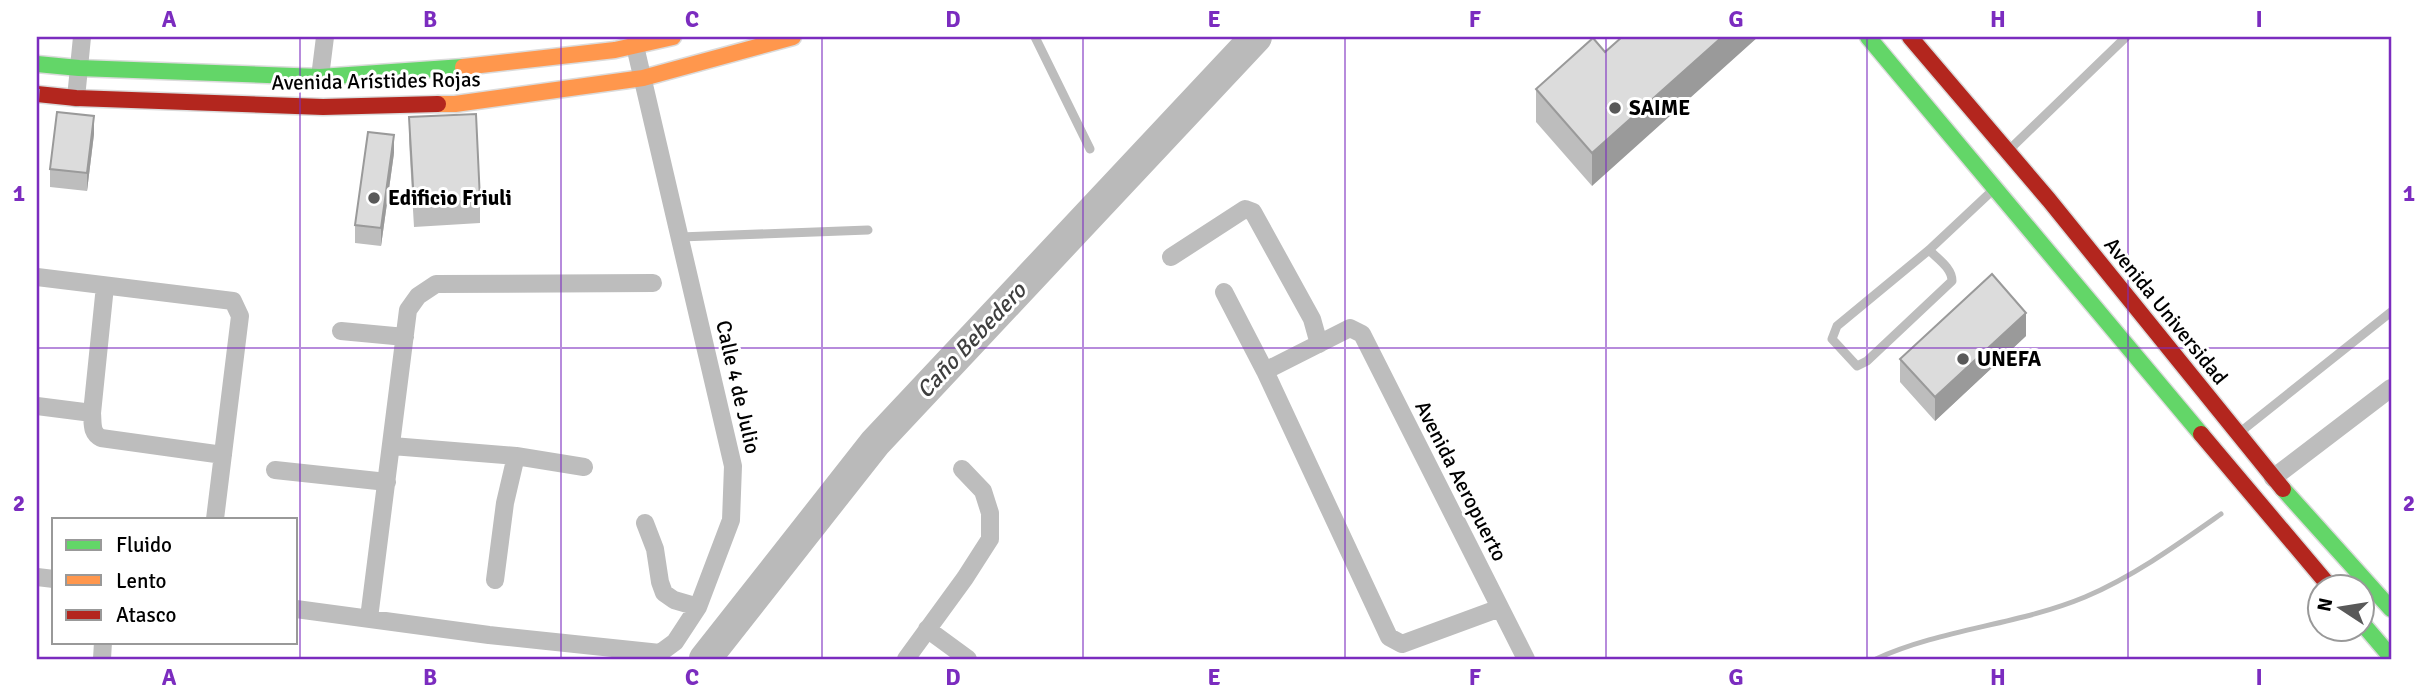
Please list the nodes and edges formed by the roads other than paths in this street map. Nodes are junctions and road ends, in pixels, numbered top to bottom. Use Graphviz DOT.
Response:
graph roads {
  1 [pos="82,37"];
  2 [pos="326,37"];
  3 [pos="670,37"];
  4 [pos="793,37"];
  5 [pos="1035,37"];
  6 [pos="1868,37"];
  7 [pos="1910,37"];
  8 [pos="2126,37"];
  9 [pos="635,46"];
  10 [pos="37,64"];
  11 [pos="79,68"];
  12 [pos="673,69"];
  13 [pos="320,77"];
  14 [pos="643,78"];
  15 [pos="37,94"];
  16 [pos="76,98"];
  17 [pos="1090,149"];
  18 [pos="2007,151"];
  19 [pos="1994,188"];
  20 [pos="868,230"];
  21 [pos="680,237"];
  22 [pos="1929,250"];
  23 [pos="1171,257"];
  24 [pos="37,277"];
  25 [pos="653,283"];
  26 [pos="105,286"];
  27 [pos="1224,292"];
  28 [pos="2391,312"];
  29 [pos="341,331"];
  30 [pos="405,337"];
  31 [pos="1319,344"];
  32 [pos="1265,371"];
  33 [pos="2391,388"];
  34 [pos="37,406"];
  35 [pos="92,413"];
  36 [pos="2238,434"];
  37 [pos="392,446"];
  38 [pos="223,455"];
  39 [pos="516,456"];
  40 [pos="584,467"];
  41 [pos="962,469"];
  42 [pos="275,470"];
  43 [pos="2273,478"];
  44 [pos="387,482"];
  45 [pos="215,518"];
  46 [pos="645,523"];
  47 [pos="2319,574"];
  48 [pos="495,580"];
  49 [pos="698,607"];
  50 [pos="1500,608"];
  51 [pos="2391,608"];
  52 [pos="298,610"];
  53 [pos="369,618"];
  54 [pos="928,629"];
  55 [pos="2376,640"];
  56 [pos="598,652"];
  57 [pos="661,656"];
  58 [pos="2391,657"];
  59 [pos="906,659"];
  60 [pos="968,659"];
  61 [pos="1527,659"];
  1 -- 11 [label="street"];
  2 -- 13 [label="street"];
  3 -- 9 [label="main road, Avenida Arístides Rojas"];
  3 -- 12 [label="street"];
  4 -- 12 [label="main road, Avenida Arístides Rojas"];
  5 -- 17 [label="lane"];
  6 -- 19 [label="main road"];
  7 -- 18 [label="main road, Avenida Universidad"];
  8 -- 18 [label="lane"];
  9 -- 13 [label="main road, Avenida Arístides Rojas"];
  9 -- 14 [label="street, Calle 4 de Julio"];
  10 -- 11 [label="main road, Avenida Arístides Rojas"];
  11 -- 13 [label="main road, Avenida Arístides Rojas"];
  11 -- 16 [label="street"];
  12 -- 14 [label="main road, Avenida Arístides Rojas"];
  14 -- 16 [label="main road, Avenida Arístides Rojas"];
  14 -- 21 [label="street, Calle 4 de Julio"];
  15 -- 16 [label="main road, Avenida Arístides Rojas"];
  18 -- 36 [label="main road, Avenida Universidad"];
  19 -- 22 [label="lane"];
  19 -- 47 [label="main road"];
  20 -- 21 [label="lane"];
  21 -- 49 [label="street, Calle 4 de Julio"];
  22 -- 22 [label="lane"];
  23 -- 31 [label="street"];
  24 -- 26 [label="street"];
  25 -- 30 [label="street"];
  26 -- 35 [label="street"];
  26 -- 38 [label="street"];
  27 -- 32 [label="street"];
  28 -- 36 [label="lane"];
  29 -- 30 [label="street"];
  30 -- 37 [label="street"];
  31 -- 32 [label="street"];
  31 -- 50 [label="street, Avenida Aeropuerto"];
  32 -- 50 [label="street"];
  33 -- 43 [label="street"];
  34 -- 35 [label="street"];
  35 -- 38 [label="street"];
  36 -- 43 [label="main road, Avenida Universidad"];
  37 -- 39 [label="street"];
  37 -- 44 [label="street"];
  38 -- 45 [label="street"];
  39 -- 40 [label="street"];
  39 -- 48 [label="street"];
  41 -- 54 [label="street"];
  42 -- 44 [label="street"];
  43 -- 51 [label="main road, Avenida Universidad"];
  44 -- 53 [label="street"];
  46 -- 49 [label="street"];
  49 -- 57 [label="street, Calle 4 de Julio"];
  50 -- 61 [label="street, Avenida Aeropuerto"];
  52 -- 53 [label="street, Calle 4 de Julio"];
  53 -- 56 [label="street, Calle 4 de Julio"];
  54 -- 59 [label="street"];
  54 -- 60 [label="street"];
  55 -- 58 [label="main road"];
  56 -- 57 [label="street, Calle 4 de Julio"];
}
